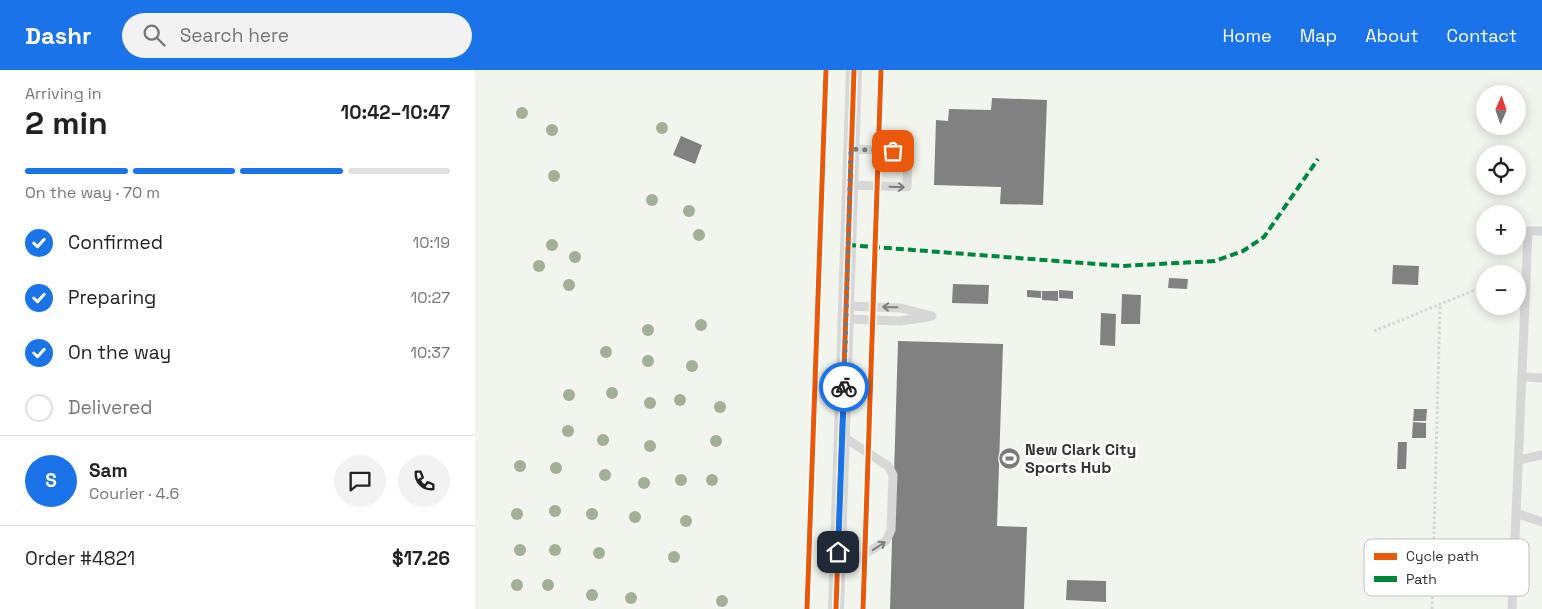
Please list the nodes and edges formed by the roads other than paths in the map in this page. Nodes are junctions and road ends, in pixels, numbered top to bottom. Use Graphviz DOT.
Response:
graph roads {
  1 [pos="854,70"];
  2 [pos="851,149"];
  3 [pos="850,185"];
  4 [pos="1542,231"];
  5 [pos="846,313"];
  6 [pos="1522,377"];
  7 [pos="1542,378"];
  8 [pos="842,436"];
  9 [pos="1542,455"];
  10 [pos="1519,460"];
  11 [pos="1516,513"];
  12 [pos="1542,522"];
  13 [pos="1515,539"];
  14 [pos="837,571"];
  15 [pos="1513,596"];
  16 [pos="836,609"];
  17 [pos="1512,609"];
  1 -- 2 [label="street"];
  2 -- 3 [label="street"];
  3 -- 2 [label="lane, one-way"];
  3 -- 5 [label="street"];
  4 -- 6 [label="lane"];
  5 -- 5 [label="lane, one-way"];
  5 -- 8 [label="street"];
  6 -- 7 [label="lane"];
  6 -- 10 [label="lane"];
  8 -- 14 [label="street"];
  14 -- 8 [label="lane, one-way"];
  9 -- 10 [label="lane"];
  10 -- 11 [label="lane"];
  11 -- 12 [label="lane"];
  11 -- 13 [label="lane"];
  14 -- 16 [label="street"];
  15 -- 17 [label="lane"];
}
